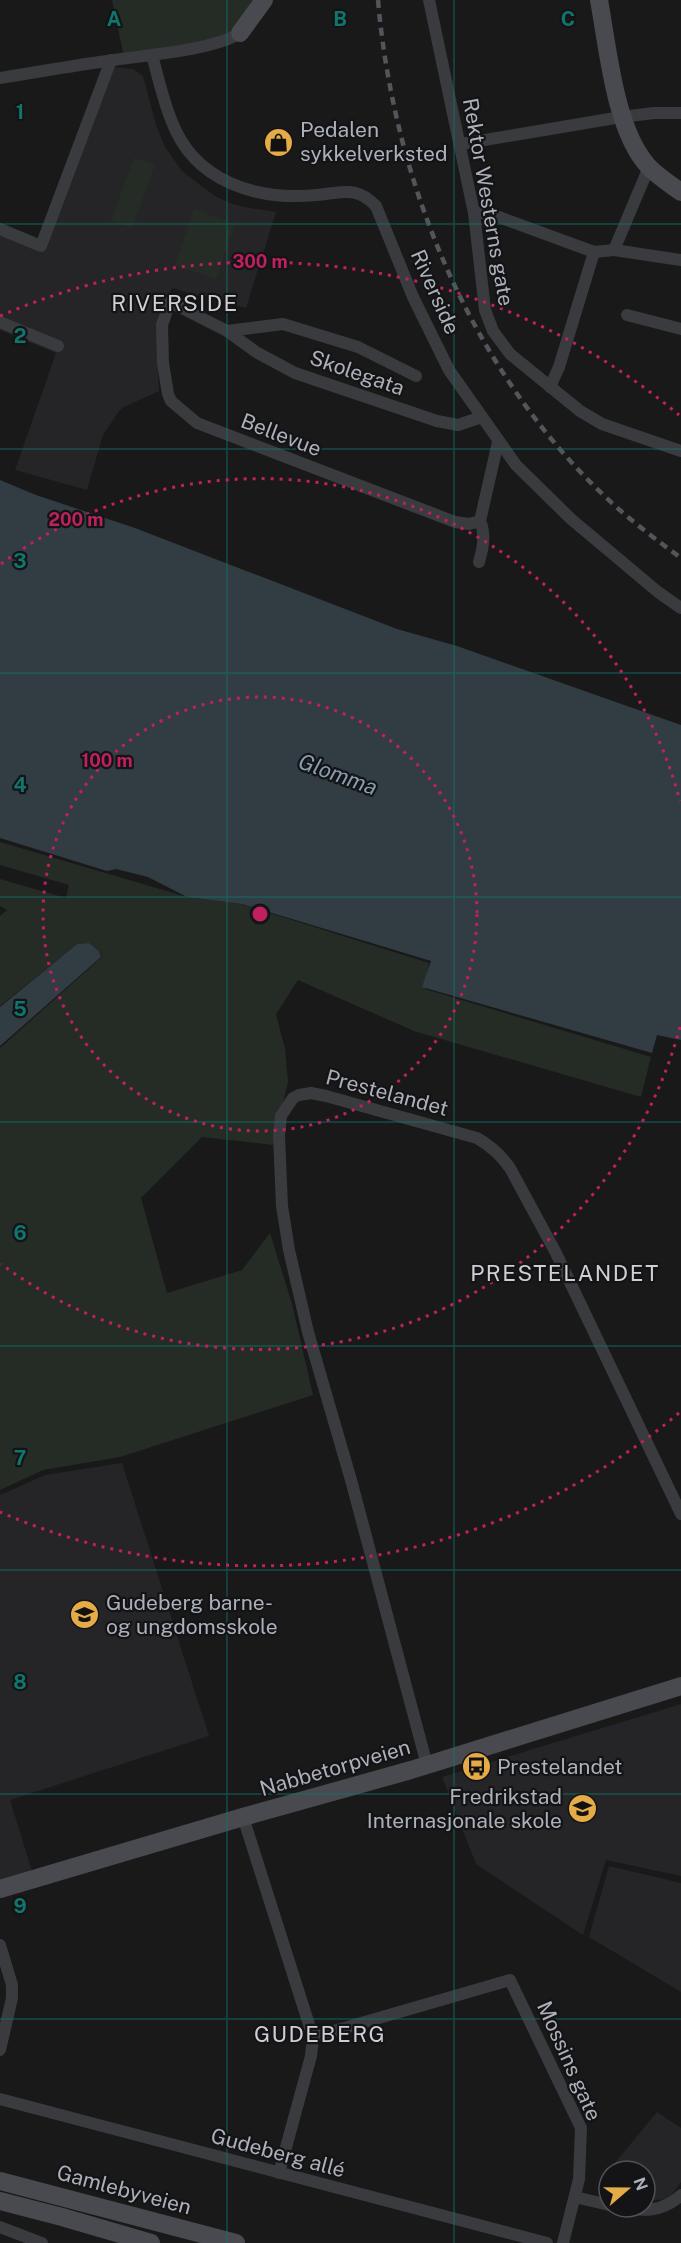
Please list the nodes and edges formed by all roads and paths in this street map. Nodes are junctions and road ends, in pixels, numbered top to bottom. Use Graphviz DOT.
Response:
graph roads {
  1 [pos="264,0"];
  2 [pos="429,0"];
  3 [pos="599,0"];
  4 [pos="240,33"];
  5 [pos="152,55"];
  6 [pos="111,60"];
  7 [pos="0,78"];
  8 [pos="681,113"];
  9 [pos="621,117"];
  10 [pos="461,144"];
  11 [pos="649,167"];
  12 [pos="681,192"];
  13 [pos="474,213"];
  14 [pos="0,229"];
  15 [pos="614,250"];
  16 [pos="594,252"];
  17 [pos="681,260"];
  18 [pos="170,302"];
  19 [pos="627,315"];
  20 [pos="0,322"];
  21 [pos="681,329"];
  22 [pos="227,331"];
  23 [pos="58,346"];
  24 [pos="416,376"];
  25 [pos="550,387"];
  26 [pos="483,417"];
  27 [pos="498,442"];
  28 [pos="681,451"];
  29 [pos="480,521"];
  30 [pos="479,562"];
  31 [pos="681,608"];
  32 [pos="681,1514"];
  33 [pos="681,1686"];
  34 [pos="427,1765"];
  35 [pos="243,1817"];
  36 [pos="0,1889"];
  37 [pos="0,1945"];
  38 [pos="313,2037"];
  39 [pos="0,2050"];
  40 [pos="0,2099"];
  41 [pos="279,2173"];
  42 [pos="0,2181"];
  43 [pos="575,2197"];
  44 [pos="679,2198"];
  45 [pos="0,2201"];
  46 [pos="597,2202"];
  47 [pos="657,2209"];
  48 [pos="0,2227"];
  49 [pos="42,2243"];
  50 [pos="151,2243"];
  51 [pos="236,2243"];
  52 [pos="547,2243"];
  53 [pos="563,2243"];
  1 -- 4 [label="street"];
  2 -- 10 [label="street, Rektor Westerns gate"];
  3 -- 9 [label="street"];
  4 -- 5 [label="street"];
  5 -- 6 [label="street"];
  5 -- 26 [label="street, Riverside"];
  6 -- 7 [label="street"];
  6 -- 14 [label="street"];
  8 -- 9 [label="street"];
  9 -- 10 [label="street"];
  9 -- 11 [label="street"];
  10 -- 13 [label="street, Rektor Westerns gate"];
  11 -- 12 [label="street"];
  11 -- 15 [label="street"];
  13 -- 16 [label="street"];
  13 -- 25 [label="street, Rektor Westerns gate"];
  15 -- 16 [label="street"];
  15 -- 17 [label="street"];
  16 -- 25 [label="street"];
  18 -- 22 [label="street, Skolegata"];
  18 -- 29 [label="street, Bellevue"];
  19 -- 21 [label="street"];
  20 -- 23 [label="street"];
  22 -- 24 [label="street, Skolegata"];
  22 -- 26 [label="street, Skolegata"];
  25 -- 28 [label="street, Rektor Westerns gate"];
  26 -- 27 [label="street, Riverside"];
  27 -- 29 [label="street"];
  27 -- 31 [label="street, Riverside"];
  29 -- 30 [label="street"];
  32 -- 34 [label="street, Prestelandet"];
  33 -- 34 [label="street, Nabbetorpveien"];
  34 -- 35 [label="street, Nabbetorpveien"];
  35 -- 36 [label="street, Nabbetorpveien"];
  35 -- 38 [label="street"];
  37 -- 39 [label="street"];
  38 -- 41 [label="street"];
  38 -- 43 [label="street, Mossins gate"];
  40 -- 41 [label="street, Gudeberg allé"];
  41 -- 52 [label="street, Gudeberg allé"];
  42 -- 51 [label="street, Gamlebyveien"];
  43 -- 46 [label="street"];
  43 -- 53 [label="street, Mossins gate"];
  44 -- 47 [label="street"];
  45 -- 50 [label="street, Gamlebyveien"];
  48 -- 49 [label="street"];
}
